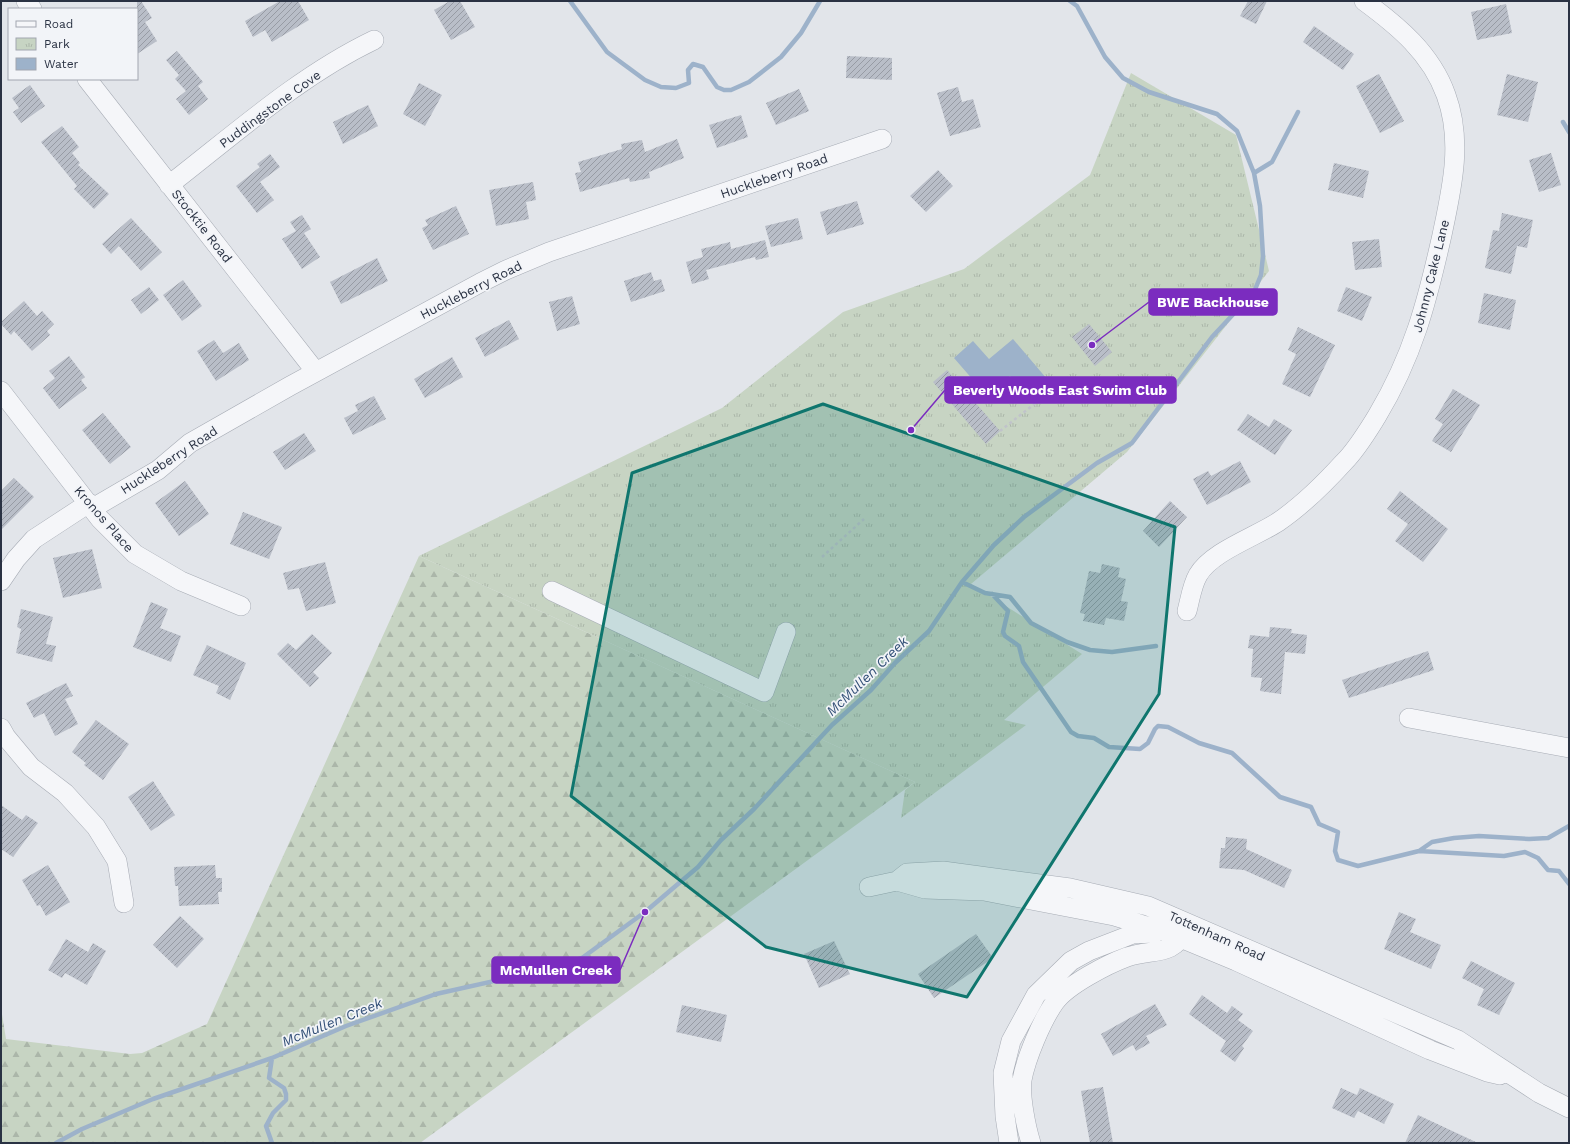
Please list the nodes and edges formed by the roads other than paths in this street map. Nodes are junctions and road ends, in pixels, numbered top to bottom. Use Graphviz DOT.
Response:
graph roads {
  1 [pos="1364,1"];
  2 [pos="374,40"];
  3 [pos="88,80"];
  4 [pos="882,139"];
  5 [pos="169,185"];
  6 [pos="316,372"];
  7 [pos="1,391"];
  8 [pos="91,506"];
  9 [pos="1,581"];
  10 [pos="552,591"];
  11 [pos="241,606"];
  12 [pos="1187,611"];
  13 [pos="786,632"];
  14 [pos="1409,718"];
  15 [pos="1,728"];
  16 [pos="1569,748"];
  17 [pos="869,887"];
  18 [pos="124,904"];
  19 [pos="1179,928"];
  20 [pos="1569,1108"];
  21 [pos="1009,1143"];
  22 [pos="1031,1143"];
  1 -- 12 [label="street, Johnny Cake Lane"];
  2 -- 5 [label="street, Puddingstone Cove"];
  3 -- 5 [label="street, Stocktie Road"];
  4 -- 6 [label="street, Huckleberry Road"];
  5 -- 6 [label="street, Stocktie Road"];
  6 -- 8 [label="street, Huckleberry Road"];
  7 -- 8 [label="street, Kronos Place"];
  8 -- 9 [label="street, Huckleberry Road"];
  8 -- 11 [label="street, Kronos Place"];
  10 -- 13 [label="street"];
  14 -- 16 [label="street"];
  15 -- 18 [label="street"];
  17 -- 19 [label="street, Tottenham Road"];
  19 -- 20 [label="street, Tottenham Road"];
  19 -- 21 [label="street"];
  19 -- 22 [label="street"];
}
